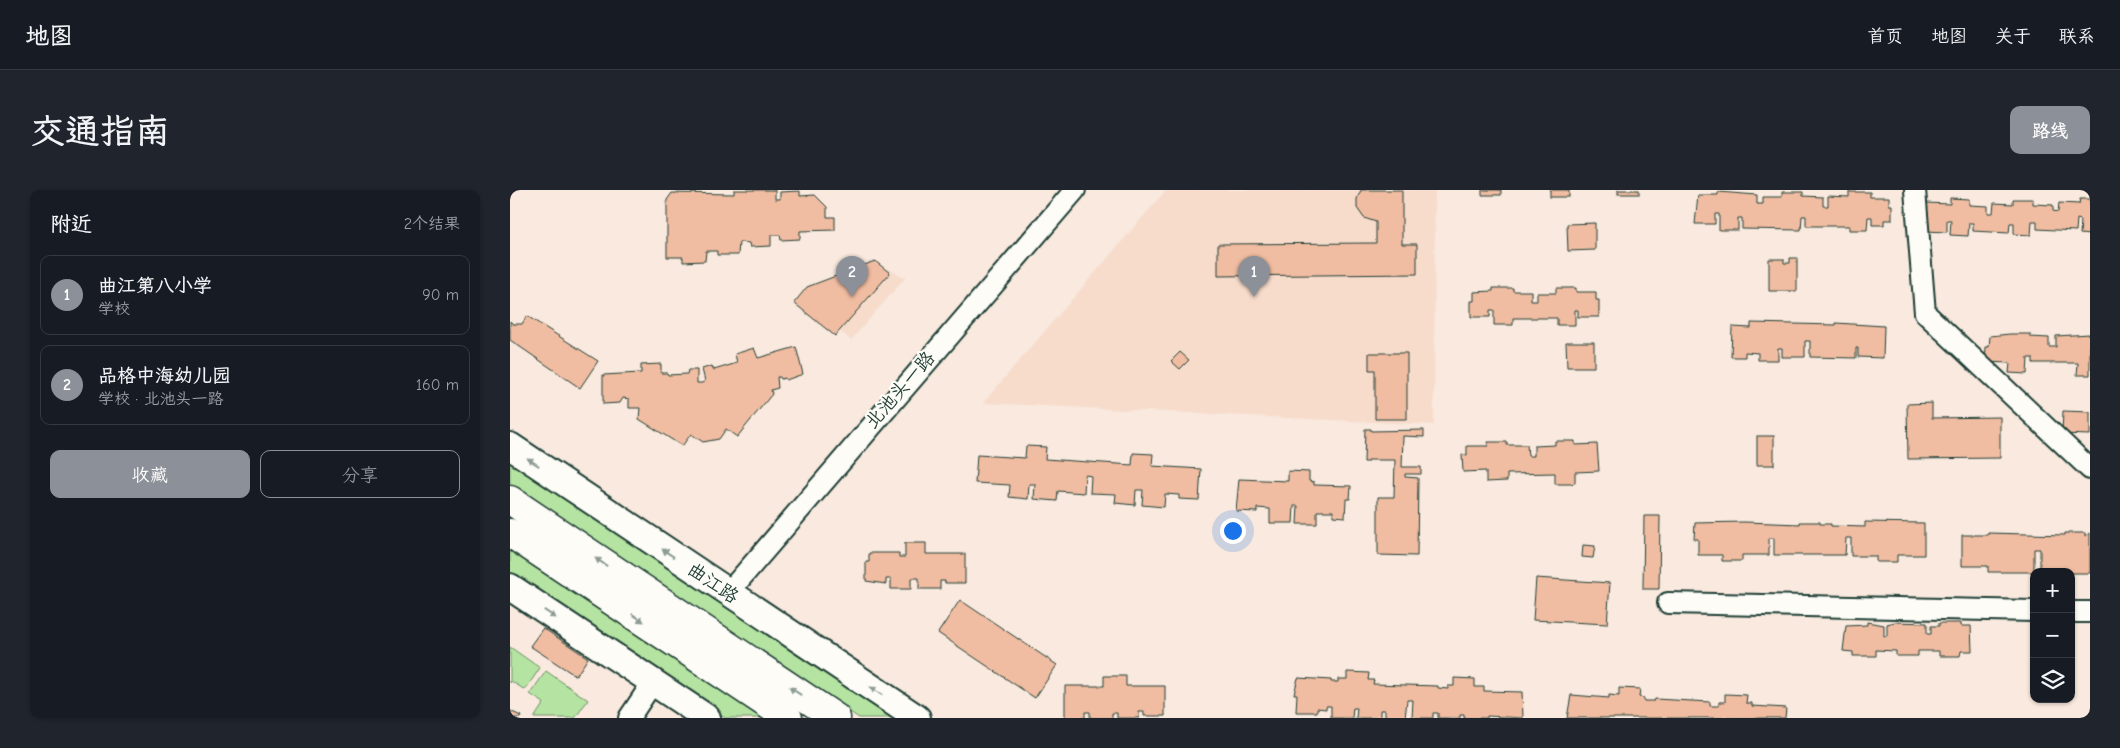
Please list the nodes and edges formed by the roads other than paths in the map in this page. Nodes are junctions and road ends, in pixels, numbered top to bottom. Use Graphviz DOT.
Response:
graph roads {
  1 [pos="1075,190"];
  2 [pos="1915,190"];
  3 [pos="510,446"];
  4 [pos="2090,469"];
  5 [pos="510,500"];
  6 [pos="510,533"];
  7 [pos="510,586"];
  8 [pos="728,593"];
  9 [pos="1668,602"];
  10 [pos="2030,611"];
  11 [pos="2075,612"];
  12 [pos="2090,612"];
  13 [pos="653,682"];
  14 [pos="629,718"];
  15 [pos="707,718"];
  16 [pos="788,718"];
  17 [pos="836,718"];
  18 [pos="917,718"];
  1 -- 8 [label="street, 北池头一路"];
  2 -- 4 [label="street"];
  8 -- 3 [label="main road, 曲江路, one-way"];
  17 -- 5 [label="highway, one-way"];
  6 -- 16 [label="highway, one-way"];
  7 -- 13 [label="main road, one-way"];
  18 -- 8 [label="main road, 曲江路, one-way"];
  9 -- 10 [label="street"];
  11 -- 12 [label="street"];
  13 -- 14 [label="street"];
  13 -- 15 [label="main road"];
}
